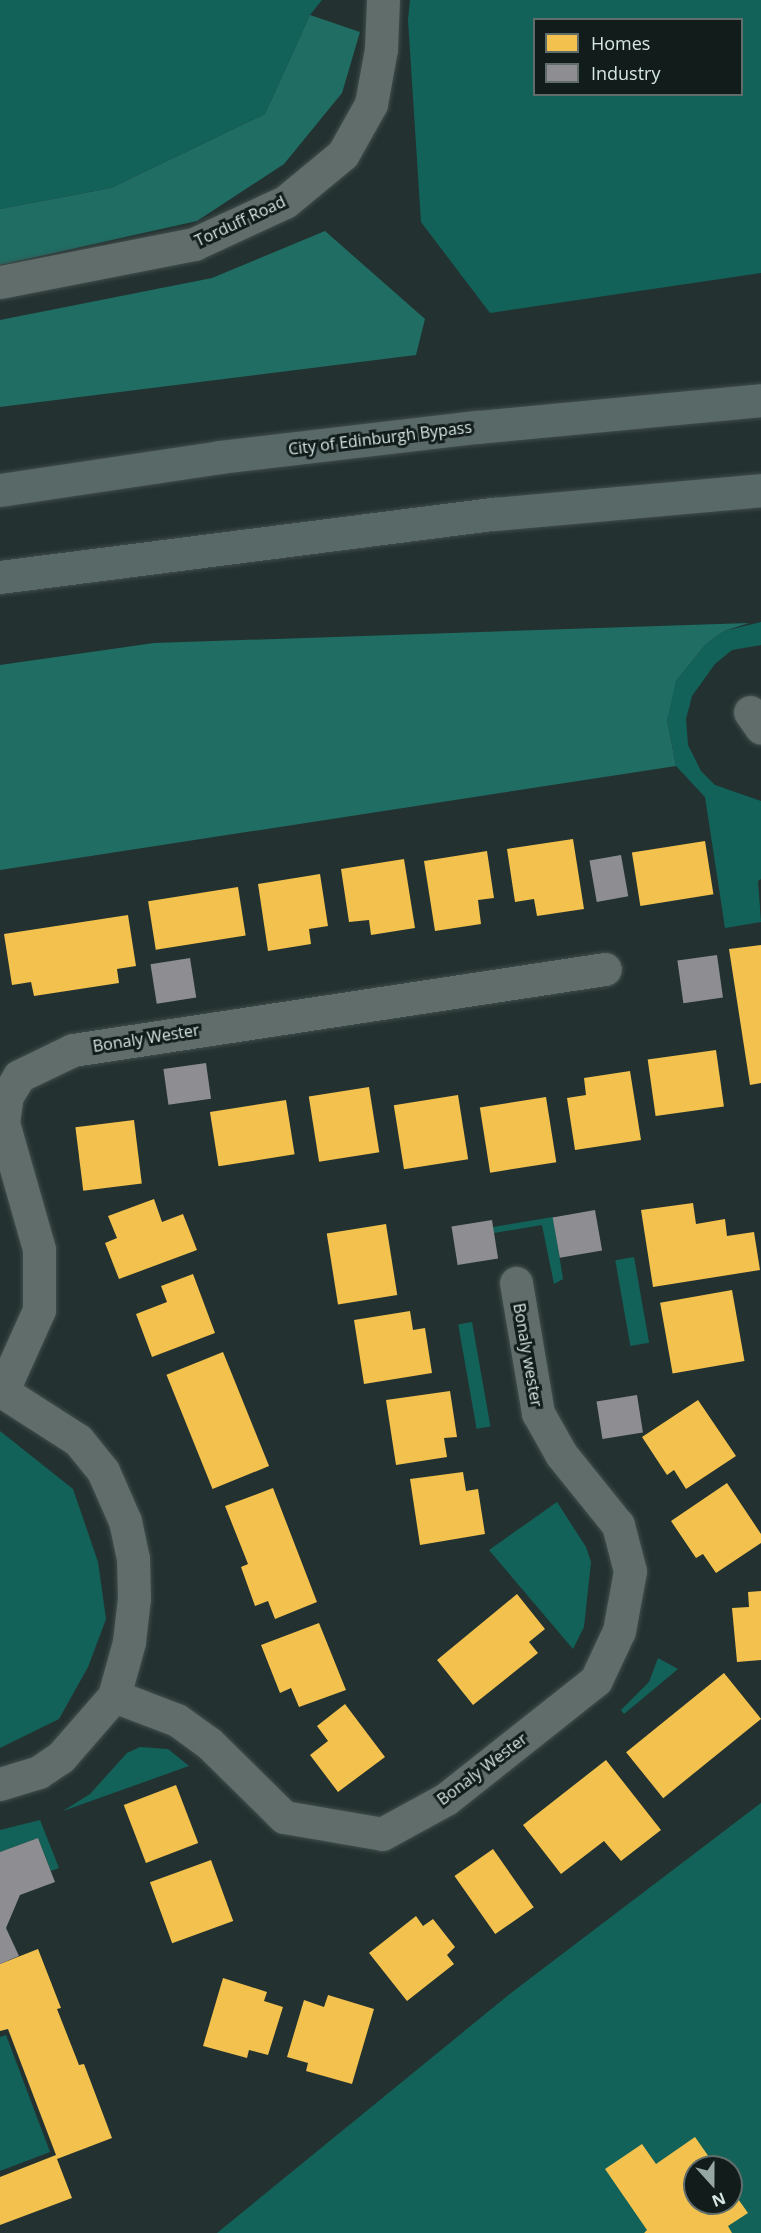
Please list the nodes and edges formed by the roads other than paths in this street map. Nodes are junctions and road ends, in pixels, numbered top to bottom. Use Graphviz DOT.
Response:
graph roads {
  1 [pos="385,1"];
  2 [pos="0,282"];
  3 [pos="761,400"];
  4 [pos="0,490"];
  5 [pos="761,490"];
  6 [pos="0,577"];
  7 [pos="605,969"];
  8 [pos="516,1283"];
  9 [pos="2,1390"];
  10 [pos="608,1511"];
  11 [pos="114,1696"];
  12 [pos="0,1784"];
  1 -- 2 [label="street, Torduff Road"];
  3 -- 4 [label="highway, City of Edinburgh Bypass"];
  5 -- 6 [label="highway"];
  7 -- 9 [label="street, Bonaly Wester"];
  8 -- 10 [label="street, Bonaly wester"];
  9 -- 11 [label="street, Bonaly Wester"];
  10 -- 11 [label="street, Bonaly Wester"];
  11 -- 12 [label="street, Bonaly Wester"];
}
